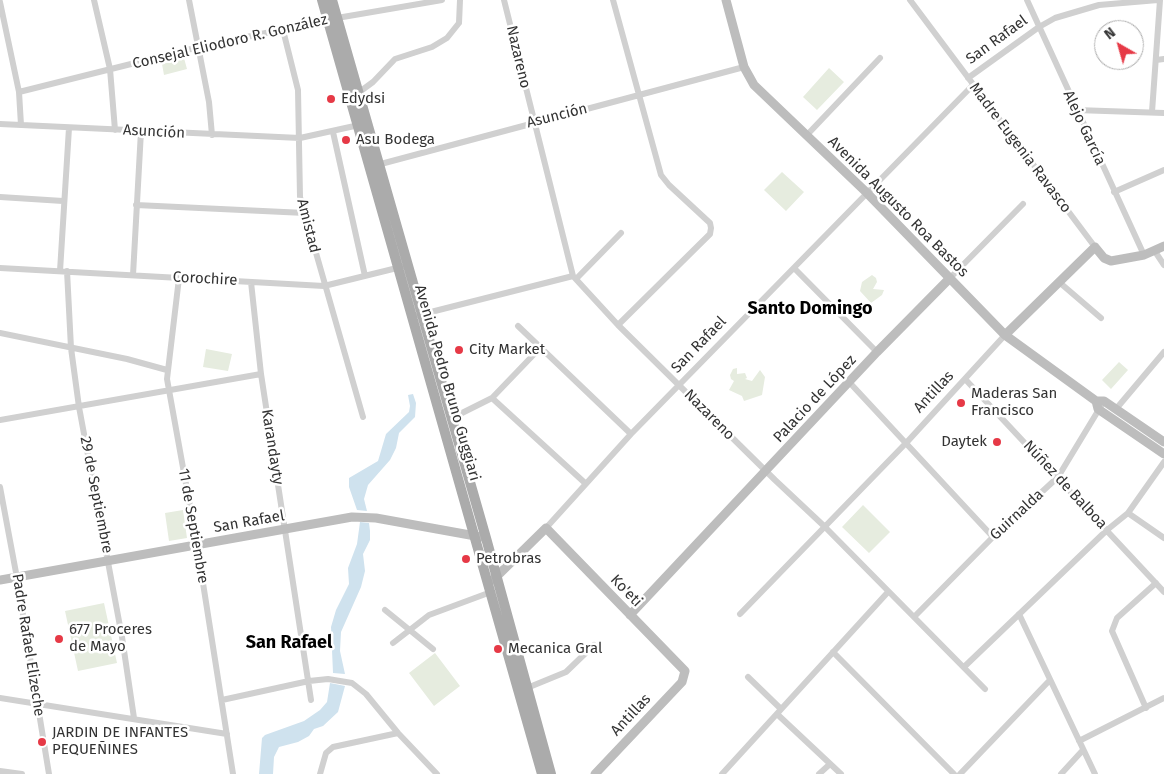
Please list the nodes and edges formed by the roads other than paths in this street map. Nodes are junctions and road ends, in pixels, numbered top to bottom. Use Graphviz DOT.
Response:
graph roads {
  1 [pos="94,0"];
  2 [pos="189,0"];
  3 [pos="322,0"];
  4 [pos="332,0"];
  5 [pos="442,0"];
  6 [pos="460,0"];
  7 [pos="504,0"];
  8 [pos="613,0"];
  9 [pos="726,0"];
  10 [pos="910,0"];
  11 [pos="1027,0"];
  12 [pos="1161,0"];
  13 [pos="0,2"];
  14 [pos="405,3"];
  15 [pos="332,19"];
  16 [pos="1039,27"];
  17 [pos="283,30"];
  18 [pos="199,47"];
  19 [pos="880,58"];
  20 [pos="1164,59"];
  21 [pos="1156,60"];
  22 [pos="744,67"];
  23 [pos="110,69"];
  24 [pos="968,78"];
  25 [pos="973,84"];
  26 [pos="19,92"];
  27 [pos="358,92"];
  28 [pos="640,95"];
  29 [pos="1076,110"];
  30 [pos="1152,112"];
  31 [pos="1164,113"];
  32 [pos="533,122"];
  33 [pos="0,124"];
  34 [pos="363,124"];
  35 [pos="21,125"];
  36 [pos="69,128"];
  37 [pos="115,130"];
  38 [pos="141,131"];
  39 [pos="333,132"];
  40 [pos="212,135"];
  41 [pos="806,136"];
  42 [pos="300,138"];
  43 [pos="375,166"];
  44 [pos="1164,170"];
  45 [pos="866,192"];
  46 [pos="1114,192"];
  47 [pos="0,197"];
  48 [pos="63,202"];
  49 [pos="1023,204"];
  50 [pos="136,205"];
  51 [pos="305,213"];
  52 [pos="622,233"];
  53 [pos="1164,246"];
  54 [pos="1095,247"];
  55 [pos="1154,250"];
  56 [pos="1144,255"];
  57 [pos="1164,265"];
  58 [pos="403,267"];
  59 [pos="0,268"];
  60 [pos="794,268"];
  61 [pos="63,271"];
  62 [pos="134,275"];
  63 [pos="365,276"];
  64 [pos="179,278"];
  65 [pos="574,278"];
  66 [pos="950,278"];
  67 [pos="251,282"];
  68 [pos="1059,282"];
  69 [pos="324,286"];
  70 [pos="417,316"];
  71 [pos="1101,318"];
  72 [pos="618,325"];
  73 [pos="518,326"];
  74 [pos="0,333"];
  75 [pos="1005,335"];
  76 [pos="71,348"];
  77 [pos="540,348"];
  78 [pos="877,352"];
  79 [pos="1164,352"];
  80 [pos="167,370"];
  81 [pos="261,374"];
  82 [pos="965,379"];
  83 [pos="850,383"];
  84 [pos="679,385"];
  85 [pos="168,390"];
  86 [pos="492,398"];
  87 [pos="1100,404"];
  88 [pos="79,407"];
  89 [pos="1116,409"];
  90 [pos="363,417"];
  91 [pos="450,419"];
  92 [pos="0,420"];
  93 [pos="631,434"];
  94 [pos="907,442"];
  95 [pos="1164,442"];
  96 [pos="1164,454"];
  97 [pos="1164,462"];
  98 [pos="765,471"];
  99 [pos="1058,477"];
  100 [pos="585,483"];
  101 [pos="0,487"];
  102 [pos="1128,513"];
  103 [pos="824,526"];
  104 [pos="546,528"];
  105 [pos="285,529"];
  106 [pos="1107,530"];
  107 [pos="475,536"];
  108 [pos="486,538"];
  109 [pos="993,538"];
  110 [pos="1164,538"];
  111 [pos="197,545"];
  112 [pos="108,560"];
  113 [pos="497,576"];
  114 [pos="17,578"];
  115 [pos="0,580"];
  116 [pos="1156,583"];
  117 [pos="490,588"];
  118 [pos="888,592"];
  119 [pos="1164,592"];
  120 [pos="385,610"];
  121 [pos="740,614"];
  122 [pos="1018,614"];
  123 [pos="630,615"];
  124 [pos="914,617"];
  125 [pos="410,629"];
  126 [pos="393,643"];
  127 [pos="594,645"];
  128 [pos="433,649"];
  129 [pos="834,652"];
  130 [pos="964,667"];
  131 [pos="685,673"];
  132 [pos="748,677"];
  133 [pos="309,681"];
  134 [pos="1049,681"];
  135 [pos="527,688"];
  136 [pos="985,689"];
  137 [pos="0,698"];
  138 [pos="1164,698"];
  139 [pos="222,700"];
  140 [pos="311,700"];
  141 [pos="37,703"];
  142 [pos="1146,708"];
  143 [pos="779,711"];
  144 [pos="134,718"];
  145 [pos="398,733"];
  146 [pos="227,734"];
  147 [pos="1079,741"];
  148 [pos="1083,750"];
  149 [pos="830,764"];
  150 [pos="0,771"];
  151 [pos="22,774"];
  152 [pos="49,774"];
  153 [pos="233,774"];
  154 [pos="320,774"];
  155 [pos="437,774"];
  156 [pos="542,774"];
  157 [pos="551,774"];
  158 [pos="594,774"];
  159 [pos="722,774"];
  160 [pos="820,774"];
  161 [pos="840,774"];
  162 [pos="954,774"];
  163 [pos="960,774"];
  164 [pos="1061,774"];
  165 [pos="1095,774"];
  1 -- 23 [label="street"];
  2 -- 18 [label="street"];
  3 -- 15 [label="main road, Avenida Pedro Bruno Guggiari"];
  4 -- 15 [label="main road, Avenida Pedro Bruno Guggiari"];
  5 -- 14 [label="street, Consejal Eliodoro R. González"];
  6 -- 27 [label="street"];
  7 -- 32 [label="street, Nazareno"];
  8 -- 28 [label="street"];
  9 -- 22 [label="street, Avenida Augusto Roa Bastos"];
  10 -- 24 [label="street, Madre Eugenia Ravasco"];
  11 -- 16 [label="street, Alejo García"];
  12 -- 16 [label="street, San Rafael"];
  12 -- 21 [label="street"];
  13 -- 26 [label="street"];
  14 -- 15 [label="street, Consejal Eliodoro R. González"];
  15 -- 17 [label="street, Consejal Eliodoro R. González"];
  15 -- 27 [label="main road, Avenida Pedro Bruno Guggiari"];
  15 -- 34 [label="main road, Avenida Pedro Bruno Guggiari"];
  16 -- 24 [label="street, San Rafael"];
  16 -- 29 [label="street, Alejo García"];
  17 -- 18 [label="street, Consejal Eliodoro R. González"];
  17 -- 42 [label="street, Amistad"];
  18 -- 23 [label="street, Consejal Eliodoro R. González"];
  18 -- 40 [label="street"];
  19 -- 41 [label="street"];
  20 -- 21 [label="street"];
  21 -- 30 [label="street"];
  22 -- 28 [label="street, Asunción"];
  22 -- 41 [label="street, Avenida Augusto Roa Bastos"];
  23 -- 26 [label="street, Consejal Eliodoro R. González"];
  23 -- 37 [label="street"];
  24 -- 25 [label="street, Madre Eugenia Ravasco"];
  25 -- 45 [label="street, San Rafael"];
  25 -- 54 [label="street, Madre Eugenia Ravasco"];
  26 -- 35 [label="street"];
  27 -- 34 [label="main road, Avenida Pedro Bruno Guggiari"];
  28 -- 32 [label="street, Asunción"];
  28 -- 72 [label="street"];
  29 -- 30 [label="street"];
  29 -- 46 [label="street, Alejo García"];
  30 -- 31 [label="street"];
  32 -- 43 [label="street, Asunción"];
  32 -- 65 [label="street, Nazareno"];
  33 -- 35 [label="street, Asunción"];
  34 -- 39 [label="street, Asunción"];
  34 -- 43 [label="main road, Avenida Pedro Bruno Guggiari"];
  35 -- 36 [label="street, Asunción"];
  36 -- 37 [label="street, Asunción"];
  36 -- 48 [label="street, 29 de Septiembre"];
  37 -- 38 [label="street, Asunción"];
  38 -- 40 [label="street, Asunción"];
  38 -- 50 [label="street"];
  39 -- 42 [label="street, Asunción"];
  39 -- 63 [label="street"];
  40 -- 42 [label="street, Asunción"];
  41 -- 45 [label="street, Avenida Augusto Roa Bastos"];
  42 -- 51 [label="street, Amistad"];
  43 -- 58 [label="main road, Avenida Pedro Bruno Guggiari"];
  44 -- 46 [label="street"];
  45 -- 60 [label="street, San Rafael"];
  45 -- 66 [label="street, Avenida Augusto Roa Bastos"];
  46 -- 56 [label="street, Alejo García"];
  47 -- 48 [label="street"];
  48 -- 61 [label="street, 29 de Septiembre"];
  49 -- 66 [label="street, Palacio de López"];
  50 -- 51 [label="street"];
  50 -- 62 [label="street"];
  51 -- 69 [label="street, Amistad"];
  52 -- 65 [label="street"];
  53 -- 55 [label="street"];
  54 -- 56 [label="street"];
  54 -- 68 [label="street, Antillas"];
  55 -- 56 [label="street"];
  55 -- 57 [label="street"];
  58 -- 63 [label="street, Corochire"];
  58 -- 70 [label="main road, Avenida Pedro Bruno Guggiari"];
  59 -- 61 [label="street, Corochire"];
  60 -- 78 [label="street"];
  60 -- 84 [label="street, San Rafael"];
  61 -- 62 [label="street, Corochire"];
  61 -- 76 [label="street, 29 de Septiembre"];
  62 -- 64 [label="street, Corochire"];
  63 -- 69 [label="street, Corochire"];
  64 -- 67 [label="street, Corochire"];
  64 -- 80 [label="street, 11 de Septiembre"];
  65 -- 70 [label="street"];
  65 -- 72 [label="street, Nazareno"];
  66 -- 75 [label="street, Avenida Augusto Roa Bastos"];
  66 -- 78 [label="street, Palacio de López"];
  67 -- 69 [label="street, Corochire"];
  67 -- 81 [label="street, Karandayty"];
  68 -- 71 [label="street"];
  68 -- 75 [label="street, Antillas"];
  69 -- 90 [label="street, Amistad"];
  70 -- 91 [label="main road, Avenida Pedro Bruno Guggiari"];
  70 -- 107 [label="main road, Avenida Pedro Bruno Guggiari"];
  72 -- 84 [label="street, Nazareno"];
  73 -- 77 [label="street"];
  74 -- 76 [label="street"];
  75 -- 82 [label="street, Antillas"];
  75 -- 87 [label="street, Avenida Augusto Roa Bastos"];
  76 -- 80 [label="street"];
  76 -- 88 [label="street, 29 de Septiembre"];
  77 -- 86 [label="street"];
  77 -- 93 [label="street"];
  78 -- 83 [label="street, Palacio de López"];
  79 -- 89 [label="street"];
  80 -- 85 [label="street, 11 de Septiembre"];
  81 -- 85 [label="street"];
  81 -- 105 [label="street, Karandayty"];
  82 -- 94 [label="street, Antillas"];
  82 -- 99 [label="street, Núñez de Balboa"];
  83 -- 94 [label="street"];
  83 -- 98 [label="street, Palacio de López"];
  84 -- 93 [label="street, San Rafael"];
  84 -- 98 [label="street, Nazareno"];
  85 -- 88 [label="street"];
  85 -- 111 [label="street, 11 de Septiembre"];
  86 -- 91 [label="street"];
  86 -- 100 [label="street"];
  87 -- 89 [label="street, Avenida Augusto Roa Bastos"];
  87 -- 96 [label="street, Avenida Augusto Roa Bastos"];
  87 -- 99 [label="street, Guirnalda"];
  88 -- 92 [label="street"];
  88 -- 112 [label="street, 29 de Septiembre"];
  89 -- 95 [label="street, Avenida Augusto Roa Bastos"];
  91 -- 108 [label="main road, Avenida Pedro Bruno Guggiari"];
  93 -- 100 [label="street, San Rafael"];
  94 -- 103 [label="street, Antillas"];
  94 -- 109 [label="street"];
  97 -- 102 [label="street"];
  98 -- 103 [label="street, Nazareno"];
  98 -- 123 [label="street, Palacio de López"];
  99 -- 106 [label="street, Núñez de Balboa"];
  99 -- 109 [label="street, Guirnalda"];
  100 -- 104 [label="street, San Rafael"];
  101 -- 114 [label="street, Padre Rafael Elizeche"];
  102 -- 106 [label="street"];
  102 -- 110 [label="street"];
  103 -- 118 [label="street, Nazareno"];
  103 -- 121 [label="street, Antillas"];
  104 -- 113 [label="street, San Rafael"];
  104 -- 123 [label="street, Ko'eti"];
  105 -- 107 [label="street, San Rafael"];
  105 -- 111 [label="street, San Rafael"];
  105 -- 133 [label="street, Karandayty"];
  106 -- 116 [label="street, Núñez de Balboa"];
  106 -- 122 [label="street"];
  107 -- 108 [label="street, San Rafael"];
  107 -- 117 [label="main road, Avenida Pedro Bruno Guggiari"];
  108 -- 113 [label="main road, Avenida Pedro Bruno Guggiari"];
  109 -- 124 [label="street, Guirnalda"];
  111 -- 112 [label="street, San Rafael"];
  111 -- 139 [label="street, 11 de Septiembre"];
  112 -- 114 [label="street, San Rafael"];
  112 -- 144 [label="street, 29 de Septiembre"];
  113 -- 117 [label="street, San Rafael"];
  113 -- 135 [label="main road, Avenida Pedro Bruno Guggiari"];
  114 -- 115 [label="street, San Rafael"];
  114 -- 141 [label="street, Padre Rafael Elizeche"];
  116 -- 119 [label="street, Núñez de Balboa"];
  116 -- 142 [label="street"];
  117 -- 125 [label="street"];
  117 -- 156 [label="main road, Avenida Pedro Bruno Guggiari"];
  118 -- 124 [label="street, Nazareno"];
  118 -- 129 [label="street"];
  120 -- 125 [label="street"];
  122 -- 130 [label="street"];
  122 -- 134 [label="street"];
  123 -- 131 [label="street, Ko'eti"];
  124 -- 130 [label="street, Nazareno"];
  125 -- 126 [label="street"];
  125 -- 128 [label="street"];
  127 -- 135 [label="street"];
  129 -- 143 [label="street"];
  129 -- 162 [label="street"];
  130 -- 136 [label="street, Nazareno"];
  131 -- 158 [label="street, Antillas"];
  132 -- 143 [label="street"];
  133 -- 139 [label="street"];
  133 -- 140 [label="street, Karandayty"];
  133 -- 145 [label="street"];
  134 -- 147 [label="street"];
  134 -- 163 [label="street"];
  135 -- 157 [label="main road, Avenida Pedro Bruno Guggiari"];
  137 -- 141 [label="street"];
  138 -- 142 [label="street"];
  139 -- 146 [label="street, 11 de Septiembre"];
  141 -- 144 [label="street"];
  141 -- 152 [label="street, Padre Rafael Elizeche"];
  142 -- 147 [label="street"];
  143 -- 149 [label="street"];
  143 -- 159 [label="street"];
  144 -- 146 [label="street"];
  145 -- 154 [label="street"];
  145 -- 155 [label="street"];
  146 -- 153 [label="street, 11 de Septiembre"];
  147 -- 148 [label="street"];
  148 -- 164 [label="street"];
  148 -- 165 [label="street"];
  149 -- 160 [label="street"];
  149 -- 161 [label="street"];
  150 -- 151 [label="street"];
}
